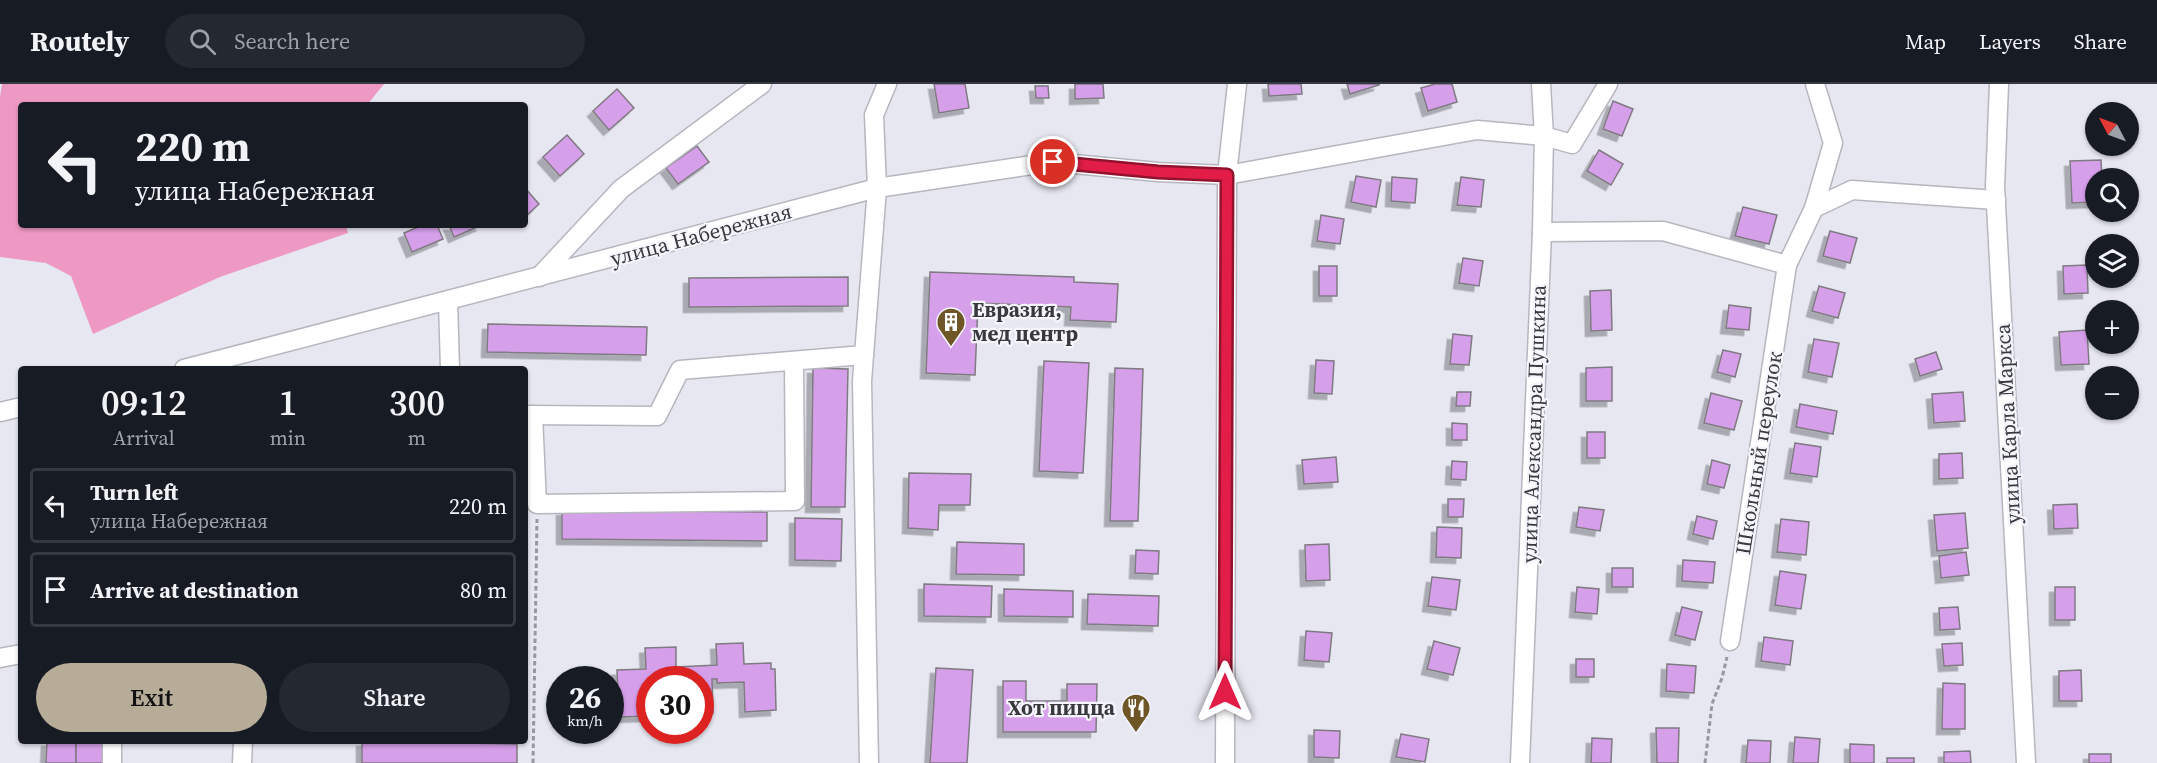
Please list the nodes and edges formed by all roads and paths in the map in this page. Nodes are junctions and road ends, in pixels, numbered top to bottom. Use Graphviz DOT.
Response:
graph roads {
  1 [pos="762,84"];
  2 [pos="887,84"];
  3 [pos="1237,84"];
  4 [pos="1541,84"];
  5 [pos="1608,84"];
  6 [pos="1815,84"];
  7 [pos="1999,84"];
  8 [pos="1544,136"];
  9 [pos="1227,175"];
  10 [pos="877,188"];
  11 [pos="1996,200"];
  12 [pos="1814,208"];
  13 [pos="1542,232"];
  14 [pos="1788,265"];
  15 [pos="539,277"];
  16 [pos="448,301"];
  17 [pos="260,350"];
  18 [pos="864,356"];
  19 [pos="794,361"];
  20 [pos="196,366"];
  21 [pos="258,366"];
  22 [pos="450,366"];
  23 [pos="18,408"];
  24 [pos="0,412"];
  25 [pos="529,415"];
  26 [pos="537,504"];
  27 [pos="1730,640"];
  28 [pos="18,655"];
  29 [pos="0,658"];
  30 [pos="112,744"];
  31 [pos="243,744"];
  32 [pos="112,763"];
  33 [pos="242,763"];
  34 [pos="533,763"];
  35 [pos="869,763"];
  36 [pos="1225,763"];
  37 [pos="1520,763"];
  38 [pos="1705,763"];
  39 [pos="2025,763"];
  1 -- 15 [label="street"];
  2 -- 10 [label="street"];
  3 -- 9 [label="street"];
  4 -- 8 [label="street, улица Александра Пушкина"];
  5 -- 8 [label="street, улица Набережная"];
  6 -- 12 [label="street, Школьный переулок"];
  7 -- 11 [label="street, улица Карла Маркса"];
  8 -- 9 [label="street, улица Набережная"];
  8 -- 13 [label="street, улица Александра Пушкина"];
  9 -- 10 [label="street, улица Набережная"];
  9 -- 36 [label="street"];
  10 -- 15 [label="street, улица Набережная"];
  10 -- 18 [label="street"];
  11 -- 12 [label="street"];
  11 -- 39 [label="street, улица Карла Маркса"];
  12 -- 14 [label="street, Школьный переулок"];
  13 -- 14 [label="street"];
  13 -- 37 [label="street, улица Александра Пушкина"];
  14 -- 27 [label="street, Школьный переулок"];
  15 -- 16 [label="street, улица Набережная"];
  16 -- 17 [label="street, улица Набережная"];
  16 -- 22 [label="street"];
  17 -- 20 [label="street, улица Набережная"];
  17 -- 21 [label="street"];
  18 -- 19 [label="street"];
  18 -- 35 [label="street"];
  19 -- 25 [label="street"];
  19 -- 26 [label="street"];
  23 -- 24 [label="street"];
  25 -- 26 [label="street"];
  26 -- 34 [label="path"];
  27 -- 38 [label="path"];
  28 -- 29 [label="street"];
  30 -- 32 [label="street"];
  31 -- 33 [label="street"];
}
